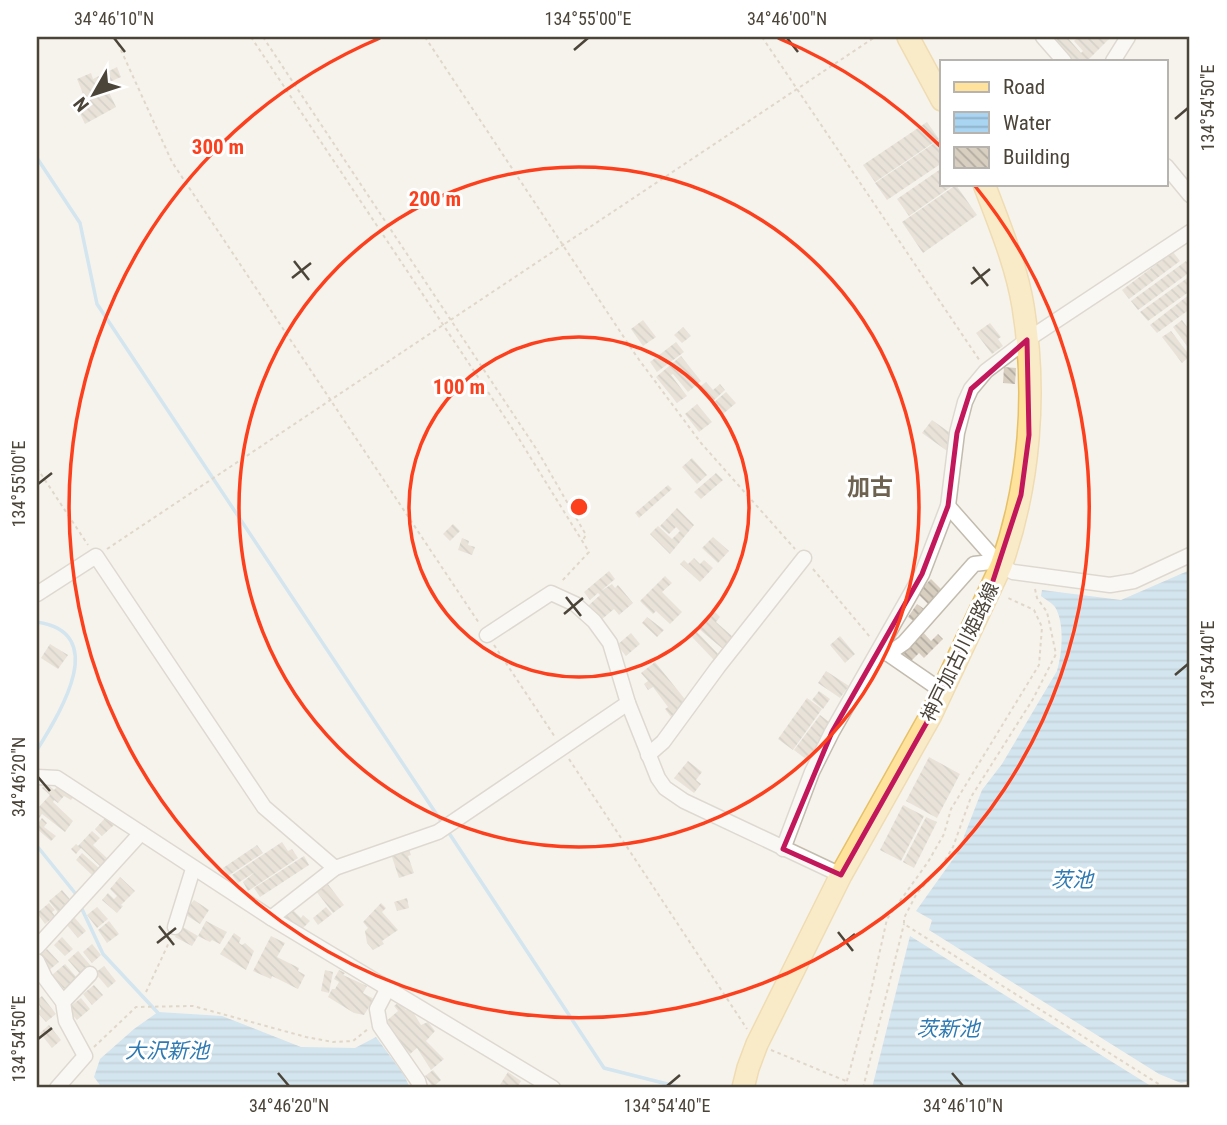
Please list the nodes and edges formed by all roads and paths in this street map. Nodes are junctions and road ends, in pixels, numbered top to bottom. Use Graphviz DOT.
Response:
graph roads {
  1 [pos="115,37"];
  2 [pos="251,37"];
  3 [pos="263,37"];
  4 [pos="425,37"];
  5 [pos="762,37"];
  6 [pos="875,37"];
  7 [pos="908,37"];
  8 [pos="1043,37"];
  9 [pos="1128,37"];
  10 [pos="1062,60"];
  11 [pos="1114,60"];
  12 [pos="798,88"];
  13 [pos="940,96"];
  14 [pos="1168,168"];
  15 [pos="985,186"];
  16 [pos="1190,195"];
  17 [pos="1190,232"];
  18 [pos="563,244"];
  19 [pos="451,319"];
  20 [pos="443,325"];
  21 [pos="1027,340"];
  22 [pos="986,370"];
  23 [pos="330,400"];
  24 [pos="37,468"];
  25 [pos="948,506"];
  26 [pos="583,541"];
  27 [pos="1190,555"];
  28 [pos="96,556"];
  29 [pos="804,558"];
  30 [pos="1000,564"];
  31 [pos="1035,589"];
  32 [pos="990,590"];
  33 [pos="551,593"];
  34 [pos="37,594"];
  35 [pos="487,635"];
  36 [pos="884,651"];
  37 [pos="942,691"];
  38 [pos="628,703"];
  39 [pos="561,747"];
  40 [pos="648,755"];
  41 [pos="37,777"];
  42 [pos="141,832"];
  43 [pos="783,849"];
  44 [pos="335,868"];
  45 [pos="193,869"];
  46 [pos="841,876"];
  47 [pos="271,918"];
  48 [pos="904,924"];
  49 [pos="175,927"];
  50 [pos="37,947"];
  51 [pos="37,961"];
  52 [pos="90,974"];
  53 [pos="41,982"];
  54 [pos="388,988"];
  55 [pos="146,992"];
  56 [pos="63,1002"];
  57 [pos="379,1019"];
  58 [pos="757,1044"];
  59 [pos="85,1056"];
  60 [pos="846,1081"];
  61 [pos="57,1088"];
  62 [pos="420,1088"];
  63 [pos="554,1088"];
  64 [pos="743,1088"];
  65 [pos="845,1088"];
  66 [pos="863,1088"];
  67 [pos="1165,1088"];
  1 -- 23 [label="path"];
  2 -- 20 [label="path"];
  3 -- 19 [label="path"];
  4 -- 18 [label="path"];
  5 -- 12 [label="path"];
  6 -- 12 [label="path"];
  7 -- 13 [label="main road"];
  8 -- 10 [label="street"];
  9 -- 11 [label="street"];
  12 -- 18 [label="path"];
  12 -- 22 [label="path"];
  14 -- 16 [label="street"];
  15 -- 21 [label="main road, 神戸加古川姫路線"];
  17 -- 21 [label="street"];
  18 -- 19 [label="path"];
  18 -- 29 [label="path"];
  19 -- 20 [label="path"];
  19 -- 26 [label="path"];
  20 -- 23 [label="path"];
  20 -- 26 [label="path"];
  21 -- 22 [label="street"];
  21 -- 30 [label="main road, 神戸加古川姫路線"];
  22 -- 25 [label="street"];
  23 -- 28 [label="path"];
  23 -- 35 [label="path"];
  24 -- 28 [label="path"];
  25 -- 30 [label="street"];
  25 -- 36 [label="street"];
  26 -- 33 [label="path"];
  27 -- 30 [label="street"];
  28 -- 34 [label="street"];
  28 -- 44 [label="street"];
  29 -- 36 [label="path"];
  29 -- 40 [label="street"];
  30 -- 32 [label="main road, 神戸加古川姫路線"];
  30 -- 36 [label="street"];
  31 -- 48 [label="path"];
  32 -- 37 [label="main road, 神戸加古川姫路線"];
  32 -- 60 [label="path"];
  33 -- 35 [label="street"];
  33 -- 38 [label="street"];
  35 -- 39 [label="path"];
  36 -- 37 [label="street"];
  36 -- 43 [label="street"];
  37 -- 46 [label="main road, 神戸加古川姫路線"];
  38 -- 39 [label="street"];
  38 -- 40 [label="street"];
  39 -- 44 [label="street"];
  39 -- 58 [label="path"];
  40 -- 43 [label="street"];
  41 -- 42 [label="street"];
  42 -- 45 [label="street"];
  42 -- 50 [label="street"];
  43 -- 46 [label="street"];
  44 -- 47 [label="street"];
  45 -- 47 [label="street"];
  45 -- 49 [label="street"];
  46 -- 58 [label="main road, 神戸加古川姫路線"];
  47 -- 54 [label="street"];
  48 -- 66 [label="path"];
  48 -- 67 [label="path"];
  49 -- 55 [label="path"];
  51 -- 53 [label="street"];
  52 -- 56 [label="street"];
  53 -- 56 [label="street"];
  54 -- 57 [label="street"];
  54 -- 63 [label="street"];
  56 -- 59 [label="street"];
  57 -- 59 [label="path"];
  57 -- 62 [label="street"];
  58 -- 60 [label="path"];
  58 -- 64 [label="main road, 神戸加古川姫路線"];
  59 -- 61 [label="street"];
  60 -- 65 [label="path"];
}
